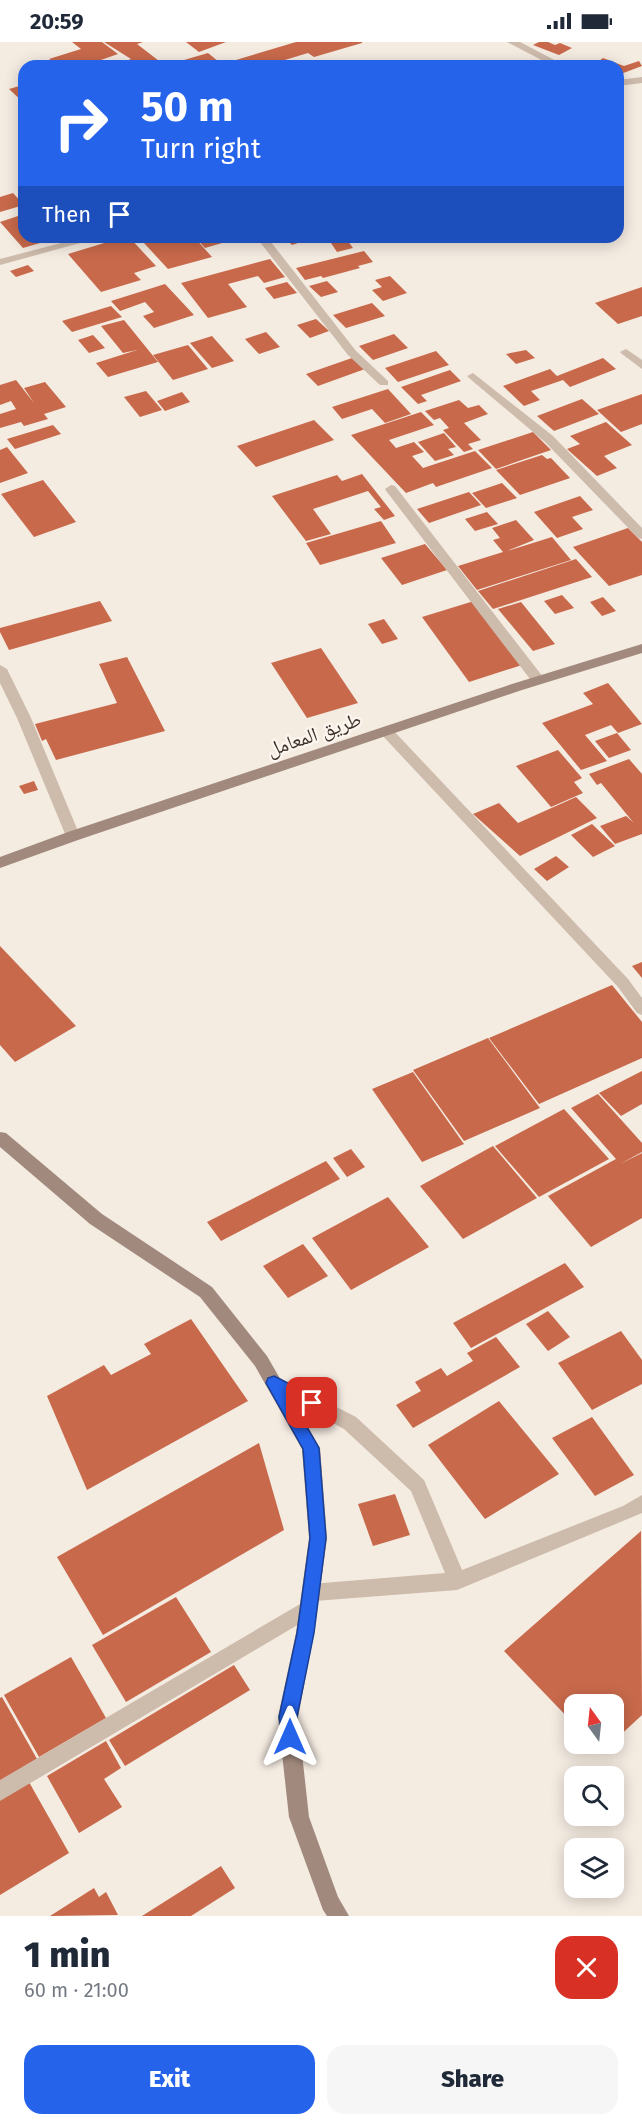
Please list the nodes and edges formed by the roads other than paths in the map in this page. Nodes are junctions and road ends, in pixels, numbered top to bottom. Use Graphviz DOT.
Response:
graph roads {
  1 [pos="512,42"];
  2 [pos="549,60"];
  3 [pos="642,80"];
  4 [pos="624,82"];
  5 [pos="76,243"];
  6 [pos="266,243"];
  7 [pos="0,262"];
  8 [pos="626,352"];
  9 [pos="642,366"];
  10 [pos="473,376"];
  11 [pos="384,383"];
  12 [pos="391,489"];
  13 [pos="642,535"];
  14 [pos="642,648"];
  15 [pos="0,669"];
  16 [pos="538,680"];
  17 [pos="386,731"];
  18 [pos="72,836"];
  19 [pos="0,863"];
  20 [pos="642,1009"];
  21 [pos="0,1138"];
  22 [pos="274,1383"];
  23 [pos="642,1503"];
  24 [pos="457,1581"];
  25 [pos="310,1600"];
  26 [pos="0,1791"];
  27 [pos="339,1916"];
  1 -- 2 [label="street"];
  3 -- 4 [label="street"];
  5 -- 7 [label="street"];
  6 -- 11 [label="street"];
  8 -- 9 [label="street"];
  10 -- 13 [label="street"];
  12 -- 16 [label="street"];
  14 -- 16 [label="main road, طريق المعامل"];
  15 -- 18 [label="street"];
  16 -- 17 [label="main road, طريق المعامل"];
  17 -- 18 [label="main road, طريق المعامل"];
  17 -- 20 [label="street"];
  18 -- 19 [label="main road, طريق المعامل"];
  21 -- 22 [label="main road"];
  22 -- 24 [label="street"];
  22 -- 25 [label="main road"];
  23 -- 24 [label="street"];
  24 -- 25 [label="street"];
  25 -- 26 [label="street"];
  25 -- 27 [label="main road"];
}
